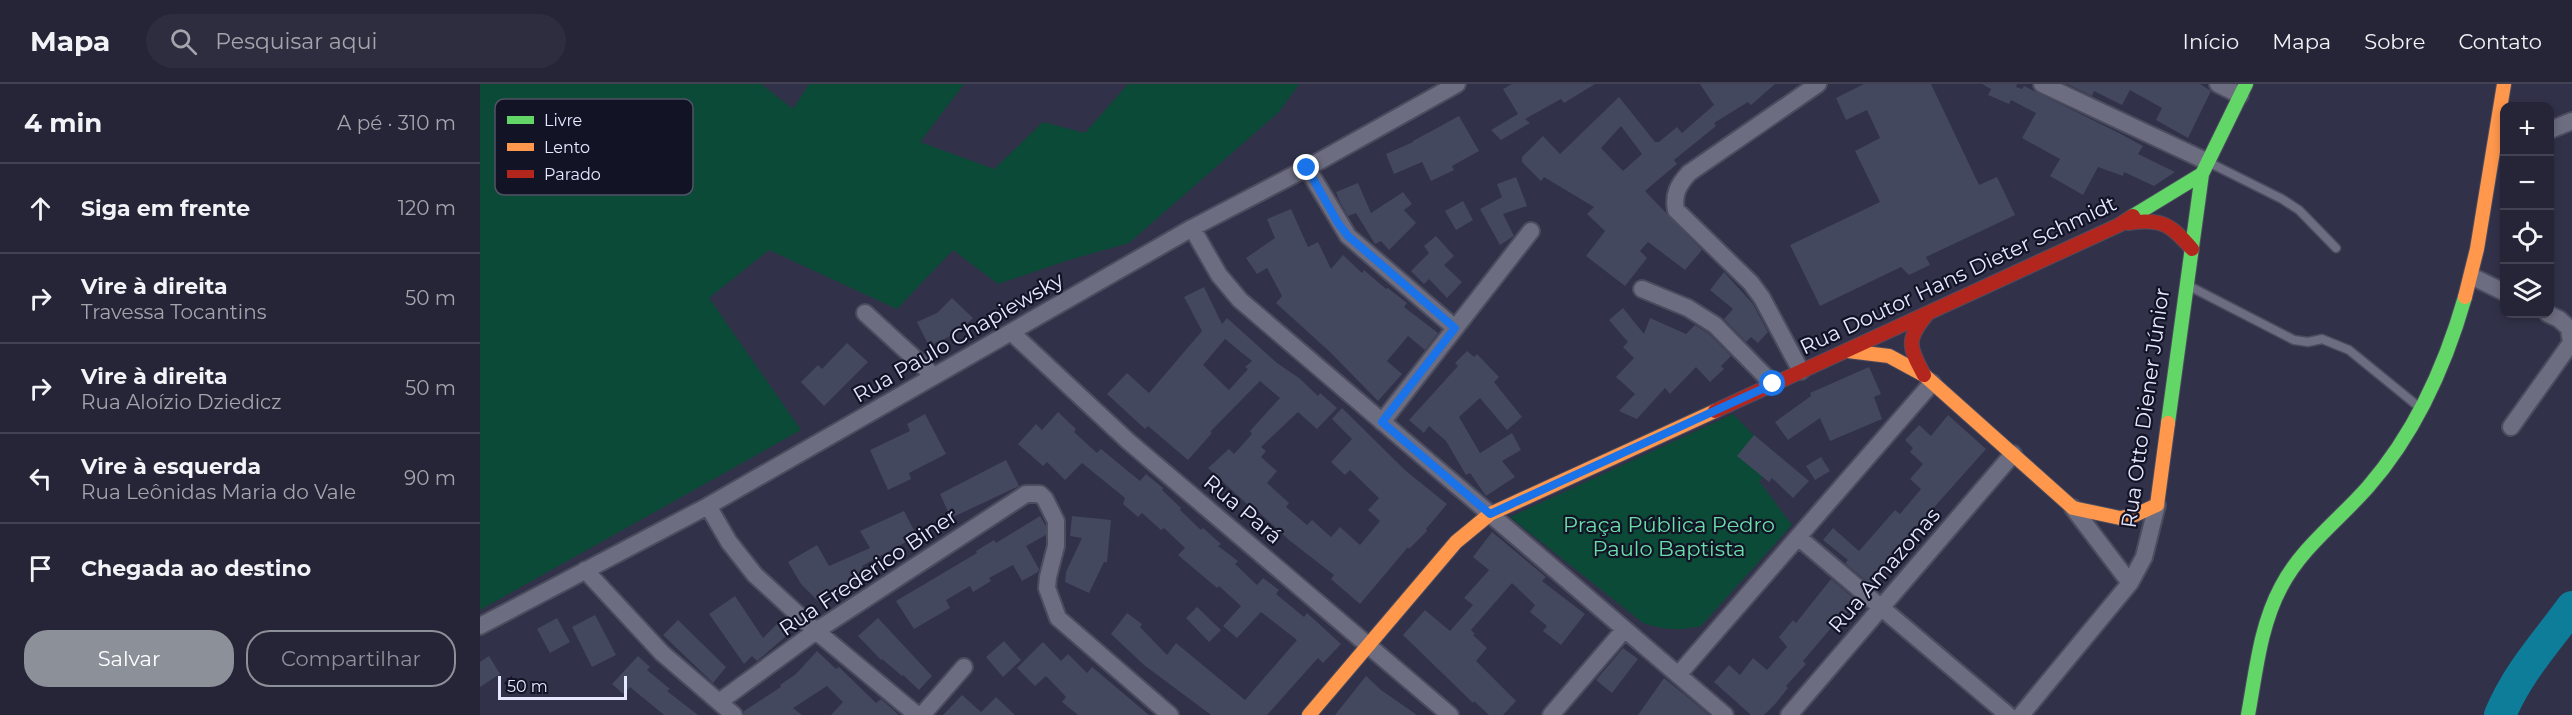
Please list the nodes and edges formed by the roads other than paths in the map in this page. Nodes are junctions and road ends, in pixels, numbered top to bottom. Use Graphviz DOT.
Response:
graph roads {
  1 [pos="1457,84"];
  2 [pos="1818,84"];
  3 [pos="2042,84"];
  4 [pos="2218,84"];
  5 [pos="2504,84"];
  6 [pos="2243,89"];
  7 [pos="2572,121"];
  8 [pos="2554,128"];
  9 [pos="2499,147"];
  10 [pos="1307,168"];
  11 [pos="2205,168"];
  12 [pos="2119,225"];
  13 [pos="1192,228"];
  14 [pos="1531,231"];
  15 [pos="2336,248"];
  16 [pos="2192,249"];
  17 [pos="2473,277"];
  18 [pos="2187,284"];
  19 [pos="1642,289"];
  20 [pos="2500,290"];
  21 [pos="865,313"];
  22 [pos="1928,313"];
  23 [pos="2554,317"];
  24 [pos="1455,328"];
  25 [pos="1011,332"];
  26 [pos="1845,351"];
  27 [pos="1801,371"];
  28 [pos="934,376"];
  29 [pos="1928,379"];
  30 [pos="1773,384"];
  31 [pos="2422,409"];
  32 [pos="1382,422"];
  33 [pos="2511,427"];
  34 [pos="2013,454"];
  35 [pos="2157,505"];
  36 [pos="708,506"];
  37 [pos="2073,508"];
  38 [pos="1490,514"];
  39 [pos="1798,537"];
  40 [pos="585,570"];
  41 [pos="2130,583"];
  42 [pos="1881,608"];
  43 [pos="480,626"];
  44 [pos="1624,630"];
  45 [pos="816,631"];
  46 [pos="1368,645"];
  47 [pos="963,667"];
  48 [pos="1678,675"];
  49 [pos="719,702"];
  50 [pos="734,715"];
  51 [pos="917,715"];
  52 [pos="921,715"];
  53 [pos="1170,715"];
  54 [pos="1309,715"];
  55 [pos="1450,715"];
  56 [pos="1551,715"];
  57 [pos="1725,715"];
  58 [pos="1789,715"];
  59 [pos="2008,715"];
  60 [pos="2021,715"];
  61 [pos="2248,715"];
  1 -- 10 [label="street, Rua Paulo Chapiewsky"];
  2 -- 27 [label="street"];
  3 -- 11 [label="street"];
  4 -- 6 [label="street"];
  5 -- 9 [label="street"];
  6 -- 11 [label="street"];
  7 -- 8 [label="street"];
  9 -- 17 [label="street"];
  10 -- 13 [label="street, Rua Paulo Chapiewsky"];
  10 -- 24 [label="street"];
  11 -- 12 [label="street, Rua Doutor Hans Dieter Schmidt"];
  11 -- 15 [label="lane"];
  11 -- 16 [label="street, Rua Otto Diener Júnior"];
  12 -- 16 [label="street"];
  12 -- 22 [label="street, Rua Doutor Hans Dieter Schmidt"];
  13 -- 25 [label="street, Rua Paulo Chapiewsky"];
  13 -- 32 [label="street"];
  14 -- 24 [label="street"];
  16 -- 18 [label="street, Rua Otto Diener Júnior"];
  17 -- 20 [label="street"];
  17 -- 31 [label="street"];
  18 -- 31 [label="lane"];
  18 -- 35 [label="street, Rua Otto Diener Júnior"];
  19 -- 30 [label="street"];
  21 -- 28 [label="street"];
  22 -- 26 [label="street, Rua Doutor Hans Dieter Schmidt"];
  22 -- 29 [label="street"];
  23 -- 33 [label="street"];
  24 -- 32 [label="street"];
  25 -- 28 [label="street, Rua Paulo Chapiewsky"];
  25 -- 46 [label="street, Rua Pará"];
  26 -- 27 [label="street, Rua Doutor Hans Dieter Schmidt"];
  26 -- 29 [label="street"];
  27 -- 30 [label="street, Rua Doutor Hans Dieter Schmidt"];
  28 -- 36 [label="street, Rua Paulo Chapiewsky"];
  29 -- 34 [label="street"];
  29 -- 39 [label="street"];
  30 -- 38 [label="street, Rua Doutor Hans Dieter Schmidt"];
  31 -- 61 [label="street"];
  32 -- 38 [label="street"];
  34 -- 37 [label="street"];
  34 -- 42 [label="street, Rua Amazonas"];
  35 -- 37 [label="street"];
  35 -- 41 [label="street, Rua Otto Diener Júnior"];
  36 -- 40 [label="street, Rua Paulo Chapiewsky"];
  36 -- 45 [label="street"];
  37 -- 41 [label="street"];
  38 -- 44 [label="street"];
  38 -- 46 [label="street, Rua Doutor Hans Dieter Schmidt"];
  39 -- 42 [label="street"];
  39 -- 48 [label="street"];
  40 -- 43 [label="street, Rua Paulo Chapiewsky"];
  40 -- 49 [label="street"];
  41 -- 60 [label="street, Rua Otto Diener Júnior"];
  42 -- 58 [label="street, Rua Amazonas"];
  42 -- 59 [label="street"];
  44 -- 48 [label="street"];
  44 -- 56 [label="street"];
  45 -- 49 [label="street, Rua Frederico Biner"];
  45 -- 51 [label="street"];
  45 -- 53 [label="street, Rua Frederico Biner"];
  46 -- 54 [label="street, Rua Doutor Hans Dieter Schmidt"];
  46 -- 55 [label="street, Rua Pará"];
  47 -- 52 [label="street"];
  48 -- 57 [label="street"];
  49 -- 50 [label="street"];
}
